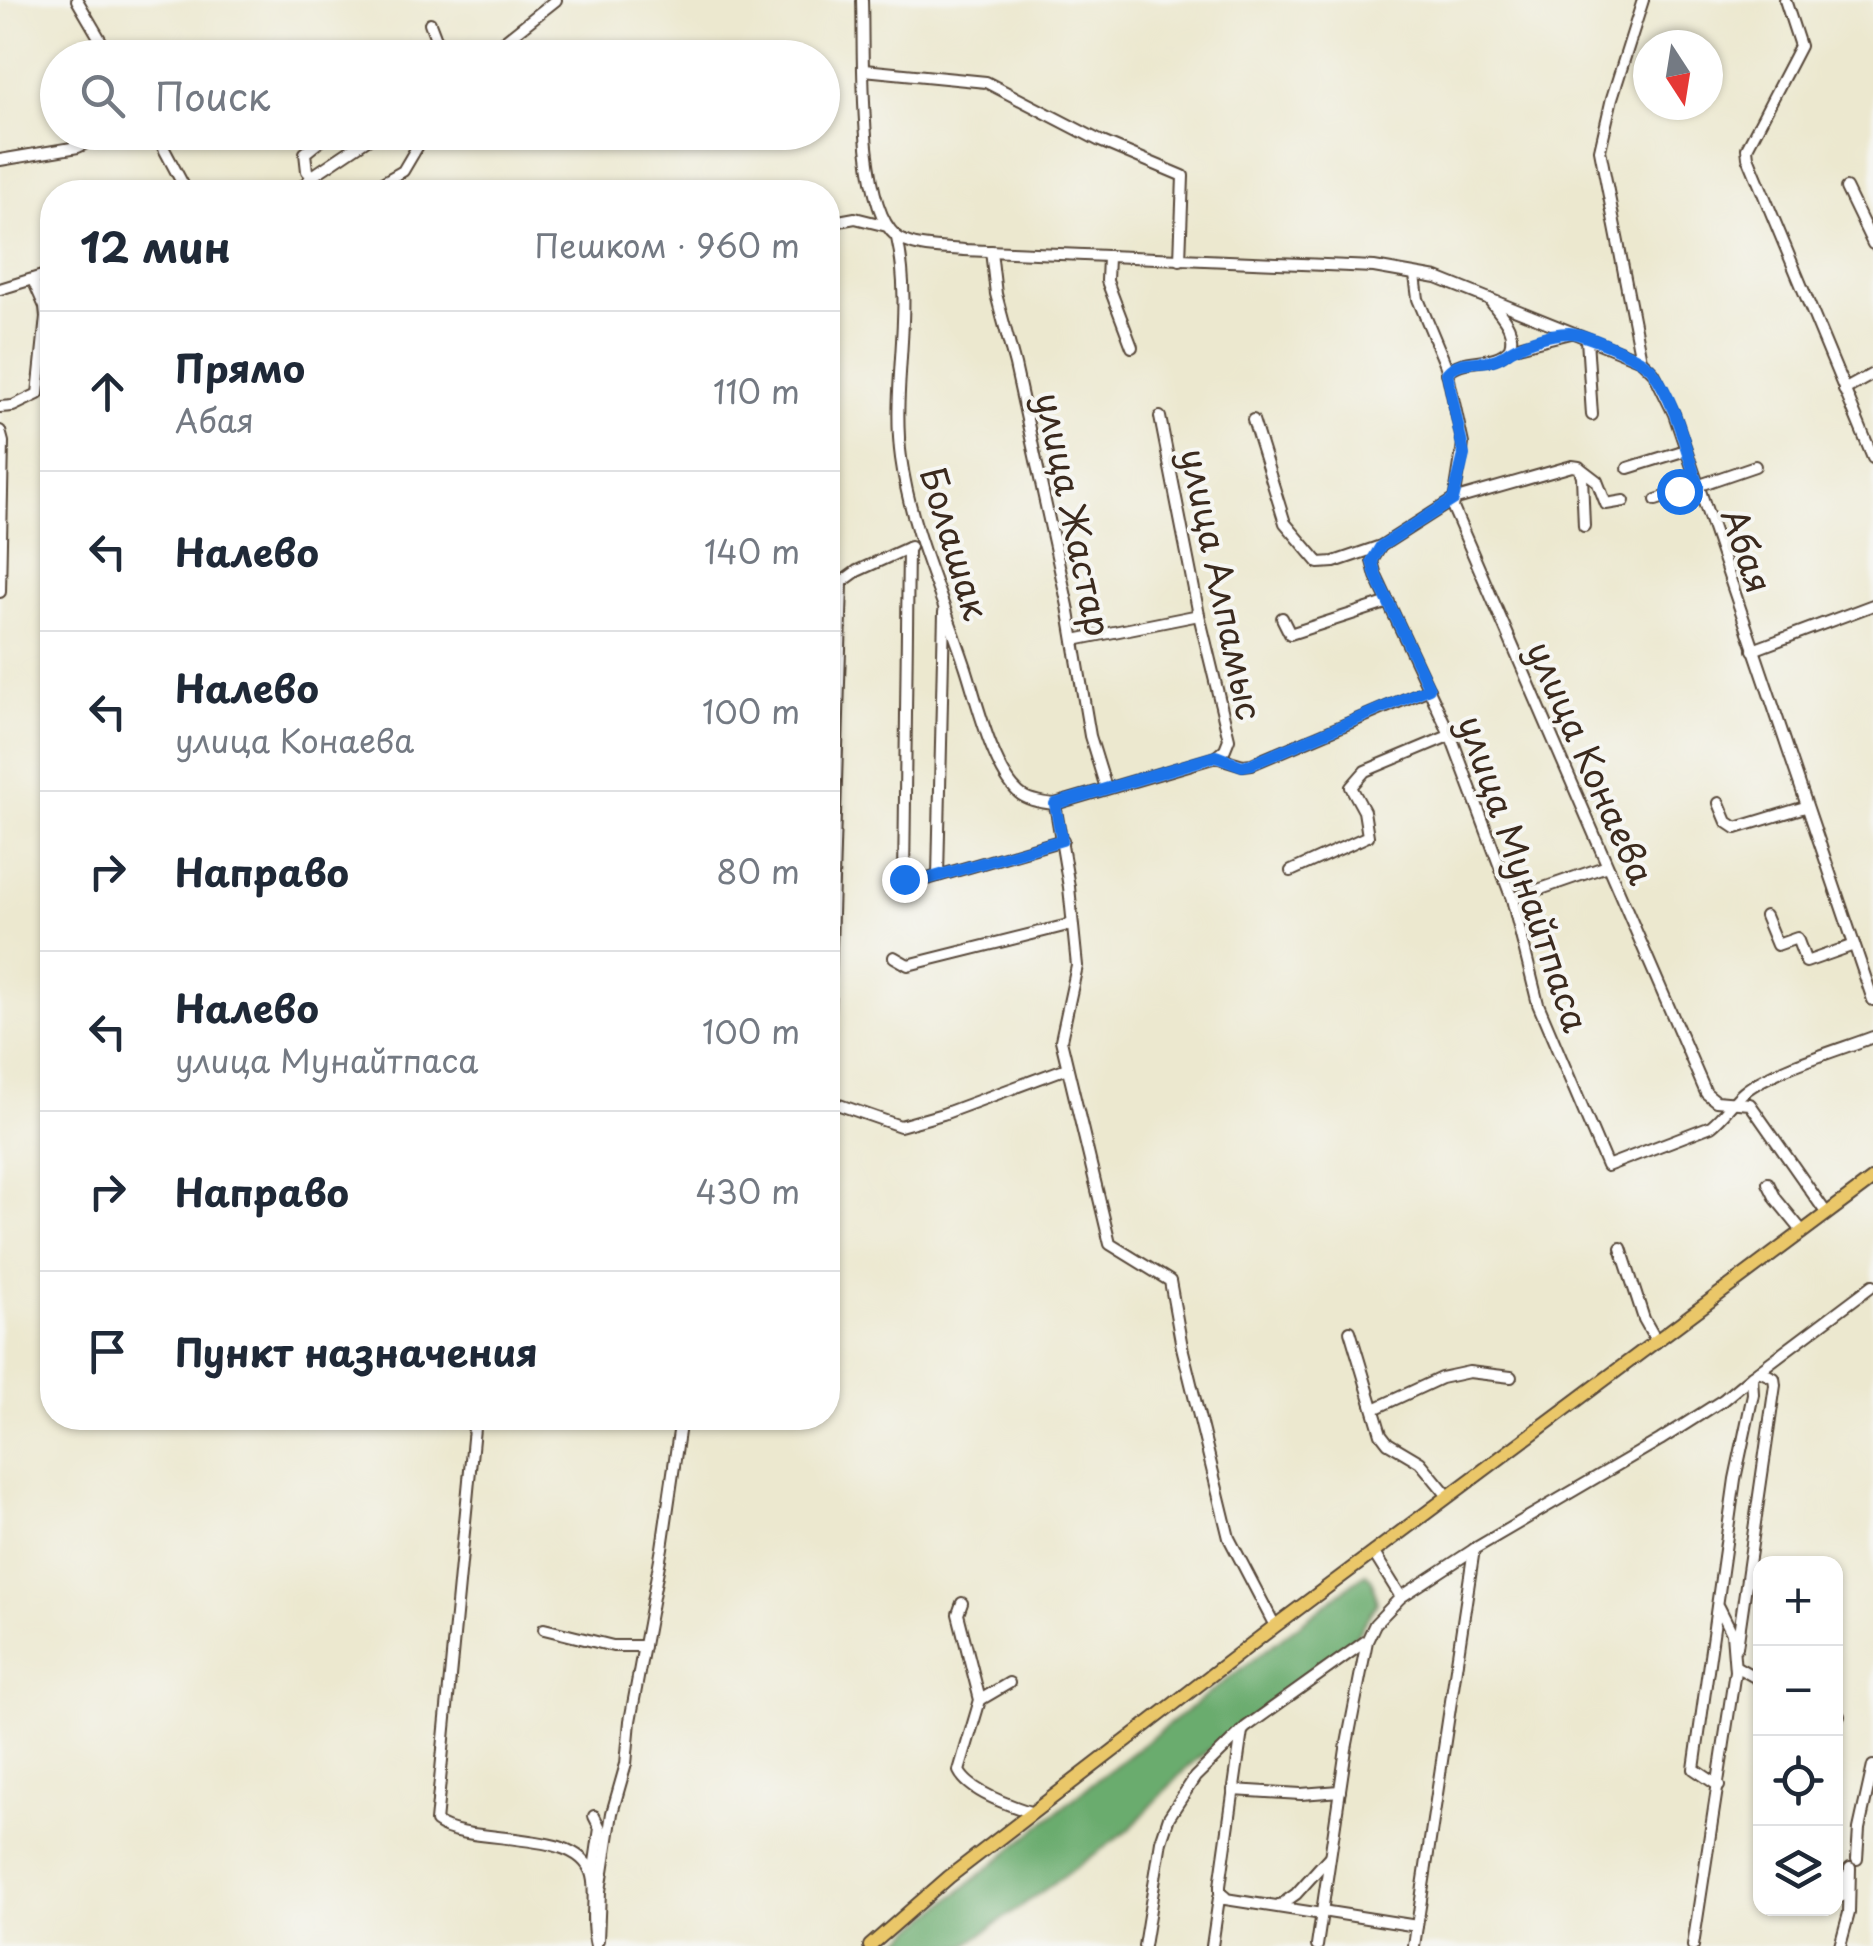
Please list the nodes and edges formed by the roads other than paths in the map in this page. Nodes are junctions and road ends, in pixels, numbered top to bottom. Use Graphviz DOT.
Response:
graph roads {
  1 [pos="77,0"];
  2 [pos="556,0"];
  3 [pos="862,0"];
  4 [pos="1643,0"];
  5 [pos="1785,0"];
  6 [pos="430,22"];
  7 [pos="100,40"];
  8 [pos="437,40"];
  9 [pos="506,40"];
  10 [pos="864,70"];
  11 [pos="60,150"];
  12 [pos="165,150"];
  13 [pos="309,150"];
  14 [pos="351,150"];
  15 [pos="416,150"];
  16 [pos="0,160"];
  17 [pos="312,176"];
  18 [pos="181,180"];
  19 [pos="308,180"];
  20 [pos="388,180"];
  21 [pos="1846,188"];
  22 [pos="840,221"];
  23 [pos="888,226"];
  24 [pos="898,238"];
  25 [pos="1873,244"];
  26 [pos="991,251"];
  27 [pos="1108,257"];
  28 [pos="1180,260"];
  29 [pos="1415,275"];
  30 [pos="40,278"];
  31 [pos="33,280"];
  32 [pos="0,289"];
  33 [pos="40,296"];
  34 [pos="1488,298"];
  35 [pos="1570,332"];
  36 [pos="1587,339"];
  37 [pos="1132,347"];
  38 [pos="1510,348"];
  39 [pos="1641,360"];
  40 [pos="1447,373"];
  41 [pos="40,374"];
  42 [pos="1873,374"];
  43 [pos="1844,390"];
  44 [pos="0,408"];
  45 [pos="1592,415"];
  46 [pos="1160,418"];
  47 [pos="1253,420"];
  48 [pos="0,431"];
  49 [pos="1686,450"];
  50 [pos="1873,458"];
  51 [pos="1755,466"];
  52 [pos="1579,467"];
  53 [pos="1628,468"];
  54 [pos="1698,486"];
  55 [pos="1453,500"];
  56 [pos="1656,500"];
  57 [pos="1624,501"];
  58 [pos="1584,526"];
  59 [pos="914,545"];
  60 [pos="1381,546"];
  61 [pos="842,583"];
  62 [pos="0,592"];
  63 [pos="1389,602"];
  64 [pos="1873,605"];
  65 [pos="944,606"];
  66 [pos="1199,614"];
  67 [pos="1282,618"];
  68 [pos="1074,640"];
  69 [pos="840,649"];
  70 [pos="1753,650"];
  71 [pos="1429,688"];
  72 [pos="1450,735"];
  73 [pos="1216,756"];
  74 [pos="1106,788"];
  75 [pos="1720,803"];
  76 [pos="1055,804"];
  77 [pos="1805,807"];
  78 [pos="1062,840"];
  79 [pos="1607,866"];
  80 [pos="1291,871"];
  81 [pos="938,876"];
  82 [pos="1512,899"];
  83 [pos="1764,916"];
  84 [pos="1072,924"];
  85 [pos="1854,945"];
  86 [pos="894,957"];
  87 [pos="1873,1000"];
  88 [pos="1873,1037"];
  89 [pos="1067,1068"];
  90 [pos="1736,1102"];
  91 [pos="840,1106"];
  92 [pos="1873,1179"];
  93 [pos="1768,1183"];
  94 [pos="1827,1214"];
  95 [pos="1803,1232"];
  96 [pos="1621,1248"];
  97 [pos="1873,1285"];
  98 [pos="1350,1331"];
  99 [pos="1657,1342"];
  100 [pos="1756,1374"];
  101 [pos="1512,1377"];
  102 [pos="1374,1408"];
  103 [pos="474,1430"];
  104 [pos="680,1430"];
  105 [pos="1448,1496"];
  106 [pos="1474,1549"];
  107 [pos="1373,1552"];
  108 [pos="1401,1597"];
  109 [pos="1718,1601"];
  110 [pos="962,1603"];
  111 [pos="1275,1626"];
  112 [pos="544,1629"];
  113 [pos="1367,1641"];
  114 [pos="644,1646"];
  115 [pos="1735,1662"];
  116 [pos="1753,1675"];
  117 [pos="1009,1683"];
  118 [pos="980,1700"];
  119 [pos="1243,1730"];
  120 [pos="1873,1766"];
  121 [pos="1719,1786"];
  122 [pos="1233,1790"];
  123 [pos="1340,1791"];
  124 [pos="1033,1813"];
  125 [pos="594,1816"];
  126 [pos="1331,1855"];
  127 [pos="1854,1860"];
  128 [pos="592,1876"];
  129 [pos="1843,1893"];
  130 [pos="1222,1896"];
  131 [pos="1242,1900"];
  132 [pos="1279,1906"];
  133 [pos="1322,1912"];
  134 [pos="1417,1926"];
  135 [pos="1215,1929"];
  136 [pos="597,1946"];
  137 [pos="870,1946"];
  138 [pos="1144,1946"];
  139 [pos="1212,1946"];
  140 [pos="1317,1946"];
  141 [pos="1414,1946"];
  142 [pos="1692,1946"];
  143 [pos="1840,1946"];
  1 -- 7 [label="street"];
  2 -- 9 [label="street"];
  3 -- 10 [label="street"];
  4 -- 39 [label="street, Абая"];
  5 -- 43 [label="street"];
  6 -- 8 [label="street"];
  10 -- 23 [label="street"];
  10 -- 28 [label="street"];
  11 -- 16 [label="street"];
  12 -- 18 [label="street"];
  13 -- 17 [label="street"];
  14 -- 17 [label="street"];
  15 -- 20 [label="street"];
  17 -- 19 [label="street"];
  21 -- 25 [label="street"];
  22 -- 23 [label="street"];
  23 -- 24 [label="street"];
  24 -- 26 [label="street"];
  24 -- 59 [label="street, Болашак"];
  26 -- 27 [label="street"];
  26 -- 68 [label="street, улица Жастар"];
  27 -- 28 [label="street"];
  27 -- 37 [label="street"];
  28 -- 29 [label="street"];
  29 -- 34 [label="street"];
  29 -- 40 [label="street, улица Конаева"];
  30 -- 31 [label="street"];
  31 -- 32 [label="street"];
  31 -- 33 [label="street"];
  34 -- 35 [label="street"];
  34 -- 38 [label="street"];
  35 -- 36 [label="street"];
  35 -- 38 [label="street"];
  36 -- 39 [label="street"];
  36 -- 45 [label="street"];
  38 -- 40 [label="street"];
  39 -- 49 [label="street, Абая"];
  40 -- 55 [label="street, улица Конаева"];
  41 -- 44 [label="street"];
  42 -- 43 [label="street"];
  43 -- 50 [label="street"];
  46 -- 66 [label="street, улица Алпамыс"];
  47 -- 60 [label="street"];
  48 -- 62 [label="street"];
  49 -- 53 [label="street"];
  49 -- 54 [label="street, Абая"];
  51 -- 54 [label="street"];
  52 -- 55 [label="street"];
  52 -- 57 [label="street"];
  52 -- 58 [label="street"];
  54 -- 56 [label="street"];
  54 -- 70 [label="street, Абая"];
  55 -- 60 [label="street"];
  55 -- 79 [label="street, улица Конаева"];
  59 -- 61 [label="street"];
  59 -- 65 [label="street, Болашак"];
  59 -- 81 [label="street"];
  60 -- 63 [label="street, улица Мунайтпаса"];
  61 -- 69 [label="street"];
  63 -- 67 [label="street"];
  63 -- 71 [label="street, улица Мунайтпаса"];
  64 -- 70 [label="street"];
  65 -- 76 [label="street, Болашак"];
  65 -- 81 [label="street"];
  66 -- 68 [label="street"];
  66 -- 73 [label="street, улица Алпамыс"];
  68 -- 74 [label="street, улица Жастар"];
  70 -- 77 [label="street, Абая"];
  71 -- 72 [label="street, улица Мунайтпаса"];
  71 -- 73 [label="street"];
  72 -- 80 [label="street"];
  72 -- 82 [label="street, улица Мунайтпаса"];
  73 -- 74 [label="street"];
  74 -- 76 [label="street"];
  75 -- 77 [label="street"];
  76 -- 78 [label="street"];
  77 -- 85 [label="street, Абая"];
  78 -- 81 [label="street"];
  78 -- 84 [label="street"];
  79 -- 82 [label="street"];
  79 -- 90 [label="street, улица Конаева"];
  82 -- 90 [label="street, улица Мунайтпаса"];
  83 -- 85 [label="street"];
  84 -- 86 [label="street"];
  84 -- 89 [label="street"];
  85 -- 87 [label="street, Абая"];
  88 -- 90 [label="street"];
  89 -- 91 [label="street"];
  89 -- 111 [label="street"];
  90 -- 94 [label="street, улица Конаева"];
  92 -- 94 [label="main road"];
  93 -- 95 [label="street"];
  94 -- 95 [label="main road"];
  95 -- 99 [label="main road"];
  96 -- 99 [label="street"];
  97 -- 100 [label="street"];
  98 -- 102 [label="street"];
  99 -- 105 [label="main road"];
  100 -- 106 [label="street"];
  100 -- 109 [label="street"];
  100 -- 115 [label="street"];
  101 -- 102 [label="street"];
  102 -- 105 [label="street"];
  103 -- 128 [label="street"];
  104 -- 114 [label="street"];
  105 -- 107 [label="main road"];
  106 -- 108 [label="street"];
  106 -- 134 [label="street"];
  107 -- 108 [label="street"];
  107 -- 111 [label="main road"];
  108 -- 113 [label="street"];
  109 -- 115 [label="street"];
  109 -- 121 [label="street"];
  110 -- 118 [label="street"];
  111 -- 124 [label="main road"];
  112 -- 114 [label="street"];
  113 -- 119 [label="street"];
  113 -- 123 [label="street"];
  114 -- 136 [label="street"];
  115 -- 116 [label="street"];
  115 -- 121 [label="street"];
  117 -- 118 [label="street"];
  118 -- 124 [label="street"];
  119 -- 122 [label="street"];
  119 -- 138 [label="street"];
  120 -- 127 [label="street"];
  121 -- 142 [label="street"];
  122 -- 123 [label="street"];
  122 -- 130 [label="street"];
  123 -- 126 [label="street"];
  124 -- 137 [label="main road"];
  125 -- 128 [label="street"];
  126 -- 132 [label="street"];
  126 -- 133 [label="street"];
  127 -- 129 [label="street"];
  127 -- 143 [label="street"];
  128 -- 136 [label="street"];
  130 -- 131 [label="street"];
  130 -- 135 [label="street"];
  131 -- 132 [label="street"];
  131 -- 135 [label="street"];
  132 -- 133 [label="street"];
  133 -- 134 [label="street"];
  133 -- 140 [label="street"];
  134 -- 141 [label="street"];
  135 -- 139 [label="street"];
}
